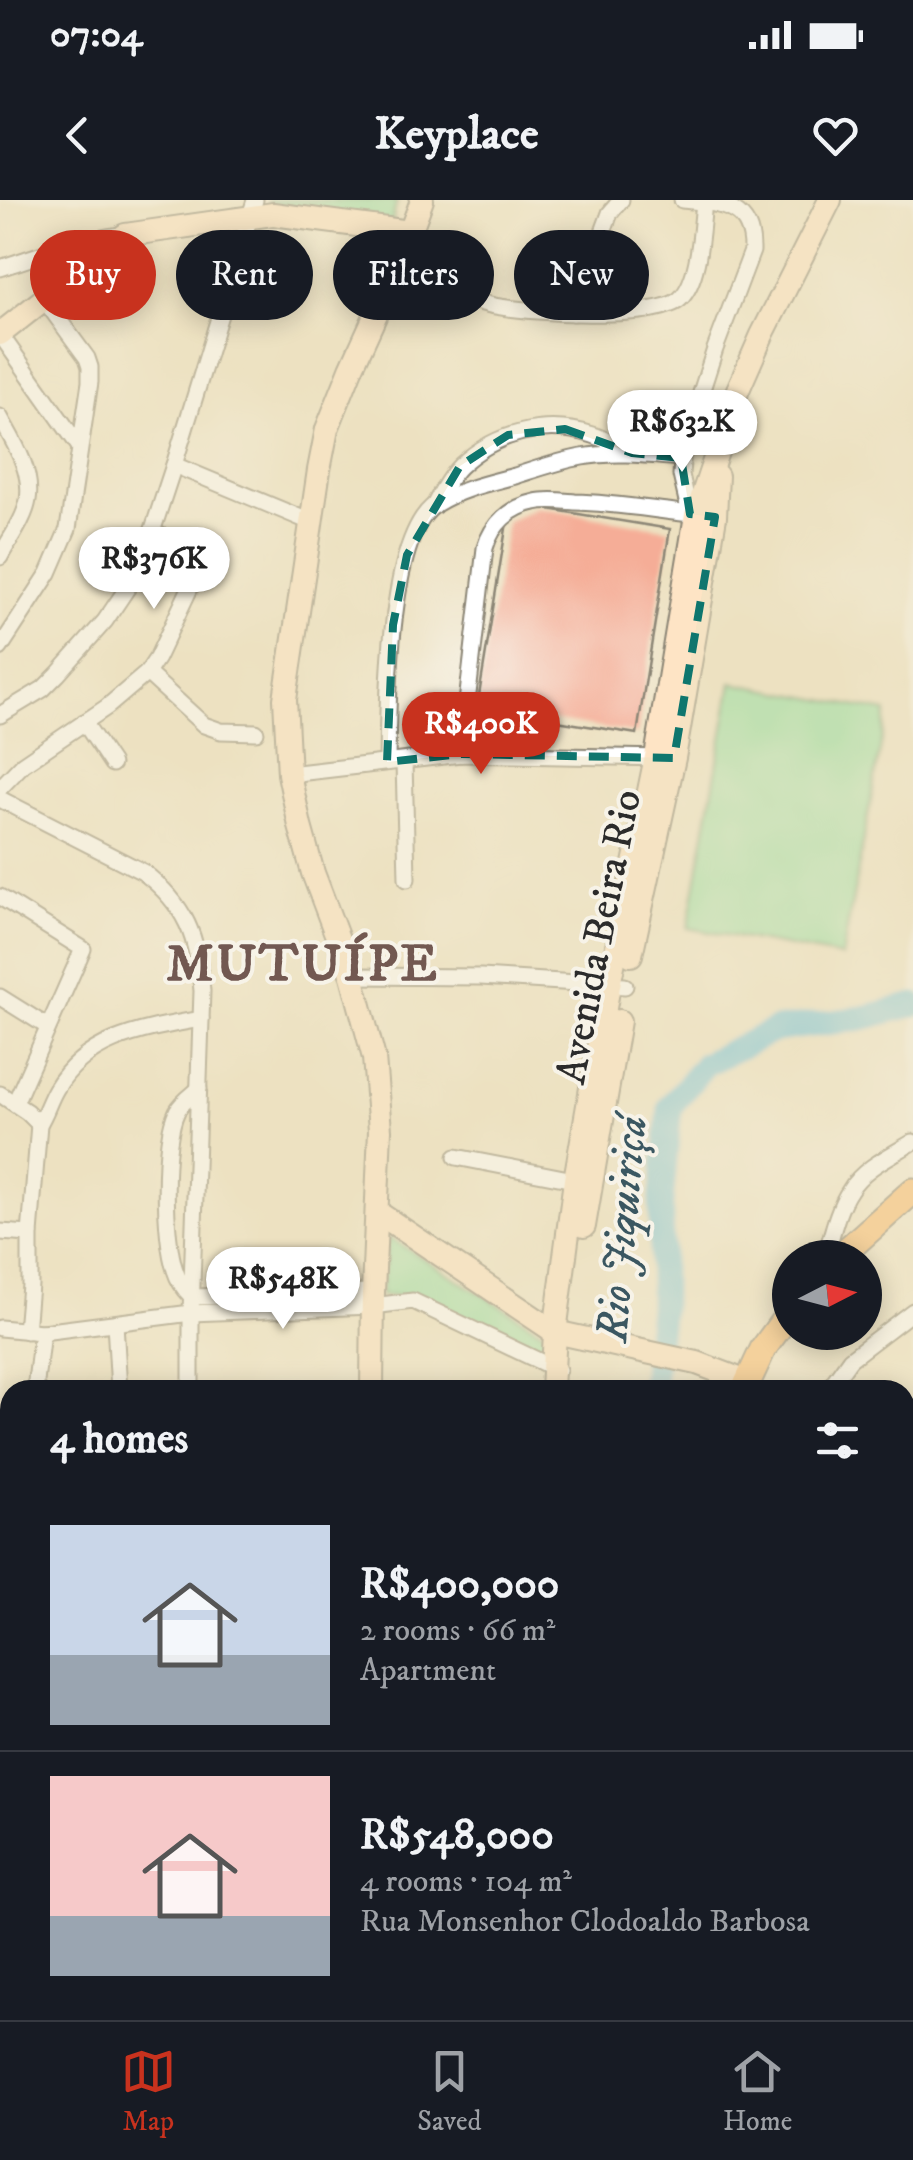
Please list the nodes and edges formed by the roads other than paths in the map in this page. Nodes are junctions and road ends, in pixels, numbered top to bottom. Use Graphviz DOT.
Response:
graph roads {
  1 [pos="422,200"];
  2 [pos="620,200"];
  3 [pos="682,200"];
  4 [pos="704,202"];
  5 [pos="253,209"];
  6 [pos="826,209"];
  7 [pos="150,230"];
  8 [pos="395,230"];
  9 [pos="411,230"];
  10 [pos="604,230"];
  11 [pos="30,258"];
  12 [pos="0,268"];
  13 [pos="649,308"];
  14 [pos="30,309"];
  15 [pos="59,320"];
  16 [pos="373,320"];
  17 [pos="0,334"];
  18 [pos="0,417"];
  19 [pos="79,446"];
  20 [pos="632,453"];
  21 [pos="681,458"];
  22 [pos="174,465"];
  23 [pos="434,506"];
  24 [pos="701,515"];
  25 [pos="312,524"];
  26 [pos="152,532"];
  27 [pos="0,557"];
  28 [pos="0,648"];
  29 [pos="147,673"];
  30 [pos="0,715"];
  31 [pos="84,722"];
  32 [pos="256,732"];
  33 [pos="461,754"];
  34 [pos="665,758"];
  35 [pos="387,762"];
  36 [pos="404,762"];
  37 [pos="112,764"];
  38 [pos="289,774"];
  39 [pos="0,788"];
  40 [pos="0,798"];
  41 [pos="407,879"];
  42 [pos="0,897"];
  43 [pos="352,976"];
  44 [pos="617,986"];
  45 [pos="0,997"];
  46 [pos="201,1020"];
  47 [pos="48,1027"];
  48 [pos="199,1089"];
  49 [pos="0,1094"];
  50 [pos="15,1103"];
  51 [pos="38,1124"];
  52 [pos="913,1142"];
  53 [pos="456,1157"];
  54 [pos="583,1182"];
  55 [pos="910,1200"];
  56 [pos="377,1212"];
  57 [pos="0,1232"];
  58 [pos="30,1234"];
  59 [pos="830,1240"];
  60 [pos="860,1240"];
  61 [pos="373,1299"];
  62 [pos="191,1305"];
  63 [pos="910,1321"];
  64 [pos="115,1323"];
  65 [pos="0,1328"];
  66 [pos="34,1332"];
  67 [pos="562,1334"];
  68 [pos="772,1337"];
  69 [pos="35,1380"];
  70 [pos="118,1380"];
  71 [pos="191,1380"];
  72 [pos="372,1380"];
  73 [pos="557,1380"];
  74 [pos="733,1380"];
  75 [pos="748,1380"];
  76 [pos="835,1380"];
  1 -- 9 [label="street"];
  2 -- 10 [label="street"];
  3 -- 4 [label="street"];
  4 -- 13 [label="street"];
  4 -- 21 [label="street"];
  5 -- 7 [label="street"];
  5 -- 8 [label="street"];
  5 -- 22 [label="street"];
  6 -- 24 [label="street, Avenida Beira Rio"];
  11 -- 12 [label="street"];
  14 -- 17 [label="street"];
  15 -- 19 [label="street"];
  16 -- 25 [label="street"];
  17 -- 19 [label="street"];
  18 -- 27 [label="street"];
  19 -- 28 [label="street"];
  20 -- 21 [label="street"];
  20 -- 23 [label="street"];
  20 -- 23 [label="street"];
  21 -- 24 [label="street"];
  22 -- 25 [label="street"];
  22 -- 26 [label="street"];
  23 -- 35 [label="street"];
  24 -- 33 [label="street"];
  24 -- 34 [label="street, Avenida Beira Rio"];
  25 -- 38 [label="street"];
  26 -- 29 [label="street"];
  26 -- 30 [label="street"];
  29 -- 31 [label="street"];
  29 -- 32 [label="street"];
  31 -- 37 [label="street"];
  31 -- 39 [label="street"];
  33 -- 34 [label="street"];
  33 -- 36 [label="street"];
  34 -- 44 [label="street, Avenida Beira Rio"];
  35 -- 36 [label="street"];
  35 -- 38 [label="street"];
  36 -- 41 [label="street"];
  38 -- 43 [label="street"];
  40 -- 46 [label="street"];
  42 -- 47 [label="street"];
  43 -- 44 [label="street"];
  43 -- 56 [label="street"];
  44 -- 54 [label="street, Avenida Beira Rio"];
  45 -- 47 [label="street"];
  46 -- 48 [label="street"];
  46 -- 51 [label="street"];
  47 -- 50 [label="street"];
  48 -- 62 [label="street"];
  48 -- 62 [label="street"];
  49 -- 50 [label="street"];
  50 -- 51 [label="street"];
  51 -- 58 [label="street"];
  52 -- 59 [label="street"];
  53 -- 54 [label="street"];
  54 -- 67 [label="street, Avenida Beira Rio"];
  55 -- 60 [label="main road"];
  56 -- 61 [label="street"];
  56 -- 67 [label="street"];
  57 -- 58 [label="street"];
  58 -- 66 [label="street"];
  61 -- 62 [label="street"];
  61 -- 72 [label="street"];
  61 -- 73 [label="street"];
  62 -- 64 [label="street"];
  62 -- 71 [label="street"];
  63 -- 76 [label="street"];
  64 -- 66 [label="street"];
  64 -- 70 [label="street"];
  65 -- 66 [label="street"];
  66 -- 69 [label="street"];
  67 -- 73 [label="street, Avenida Beira Rio"];
  67 -- 74 [label="street"];
  68 -- 75 [label="main road"];
}
